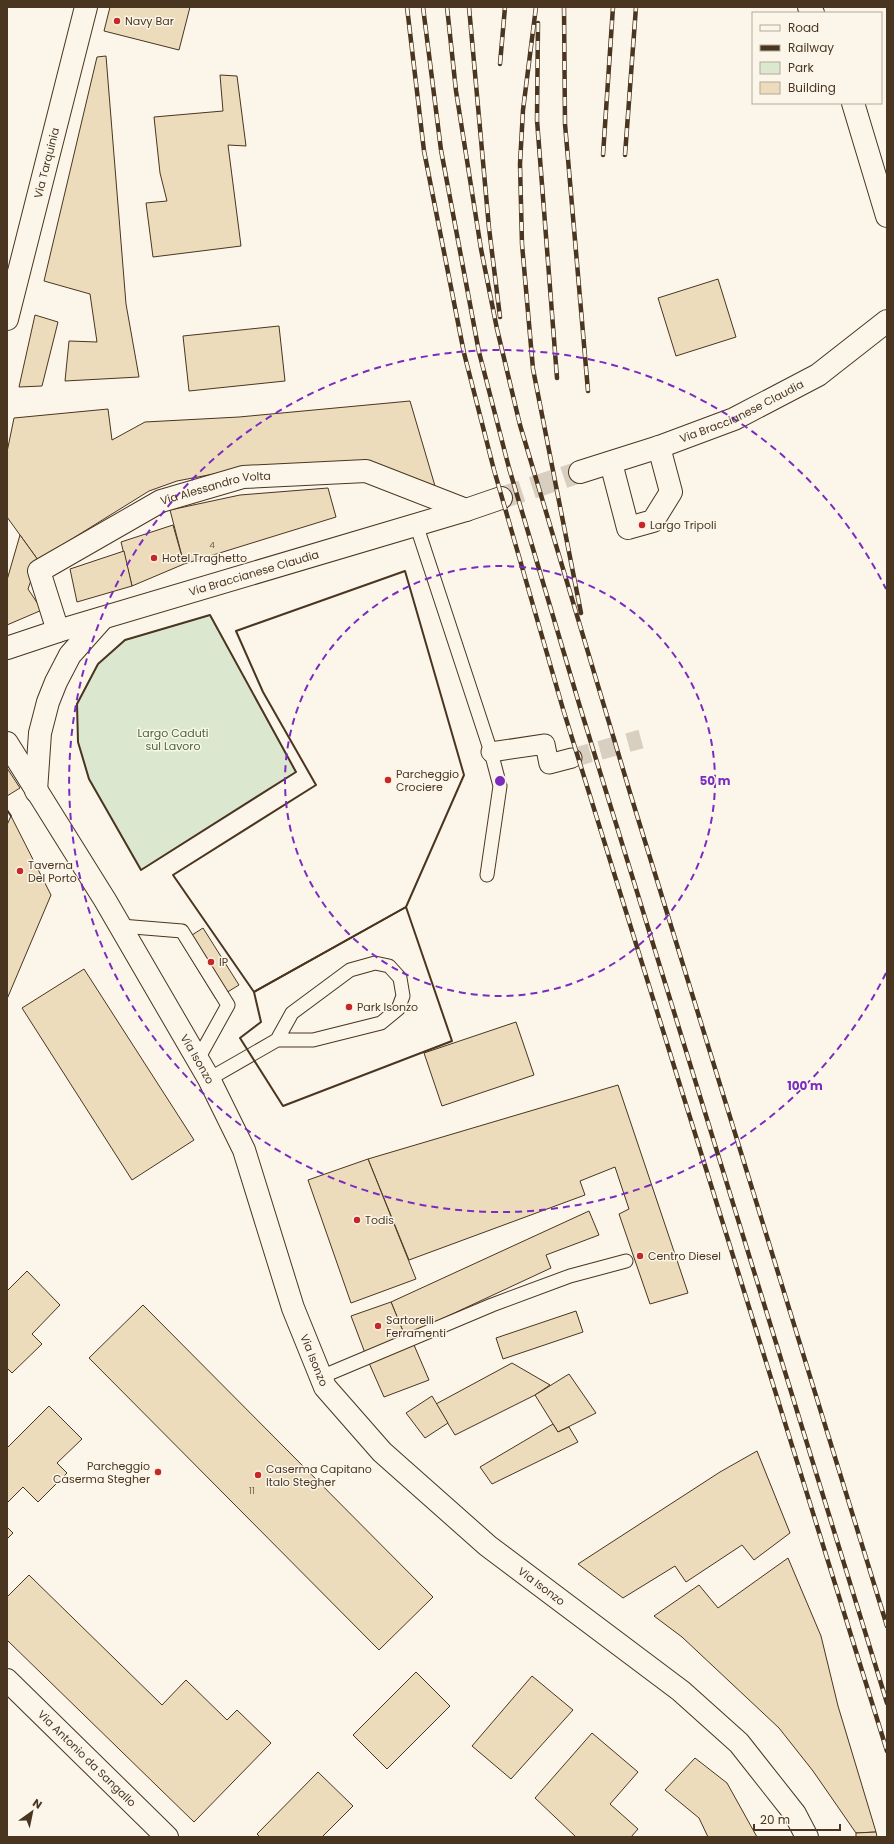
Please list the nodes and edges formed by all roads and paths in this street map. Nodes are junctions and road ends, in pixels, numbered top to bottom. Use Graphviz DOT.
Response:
graph roads {
  1 [pos="86,7"];
  2 [pos="853,104"];
  3 [pos="887,216"];
  4 [pos="7,319"];
  5 [pos="887,321"];
  6 [pos="659,447"];
  7 [pos="611,463"];
  8 [pos="580,472"];
  9 [pos="501,498"];
  10 [pos="466,510"];
  11 [pos="416,524"];
  12 [pos="102,619"];
  13 [pos="58,631"];
  14 [pos="7,648"];
  15 [pos="7,743"];
  16 [pos="492,752"];
  17 [pos="572,758"];
  18 [pos="36,791"];
  19 [pos="486,875"];
  20 [pos="120,926"];
  21 [pos="277,1040"];
  22 [pos="198,1059"];
  23 [pos="209,1079"];
  24 [pos="626,1261"];
  25 [pos="321,1377"];
  26 [pos="7,1680"];
  27 [pos="159,1834"];
  28 [pos="807,1837"];
  1 -- 4 [label="street, Via Tarquinia"];
  2 -- 3 [label="street"];
  5 -- 6 [label="street, Via Braccianese Claudia"];
  6 -- 7 [label="street, Via Braccianese Claudia"];
  6 -- 7 [label="street"];
  7 -- 8 [label="street, Via Braccianese Claudia"];
  9 -- 10 [label="street, Via Braccianese Claudia"];
  10 -- 11 [label="street, Via Braccianese Claudia"];
  10 -- 13 [label="street, Via Alessandro Volta"];
  11 -- 12 [label="street, Via Braccianese Claudia"];
  11 -- 16 [label="lane"];
  12 -- 13 [label="street, Via Braccianese Claudia"];
  12 -- 18 [label="street"];
  13 -- 14 [label="street, Via Braccianese Claudia"];
  15 -- 18 [label="street, Via Isonzo"];
  16 -- 17 [label="street"];
  16 -- 19 [label="lane"];
  18 -- 20 [label="street, Via Isonzo"];
  20 -- 22 [label="street, Via Isonzo"];
  20 -- 22 [label="lane"];
  21 -- 21 [label="lane"];
  21 -- 23 [label="lane"];
  22 -- 23 [label="street, Via Isonzo"];
  23 -- 25 [label="street, Via Isonzo"];
  24 -- 25 [label="lane"];
  25 -- 28 [label="street, Via Isonzo"];
  26 -- 27 [label="street, Via Antonio da Sangallo"];
}
